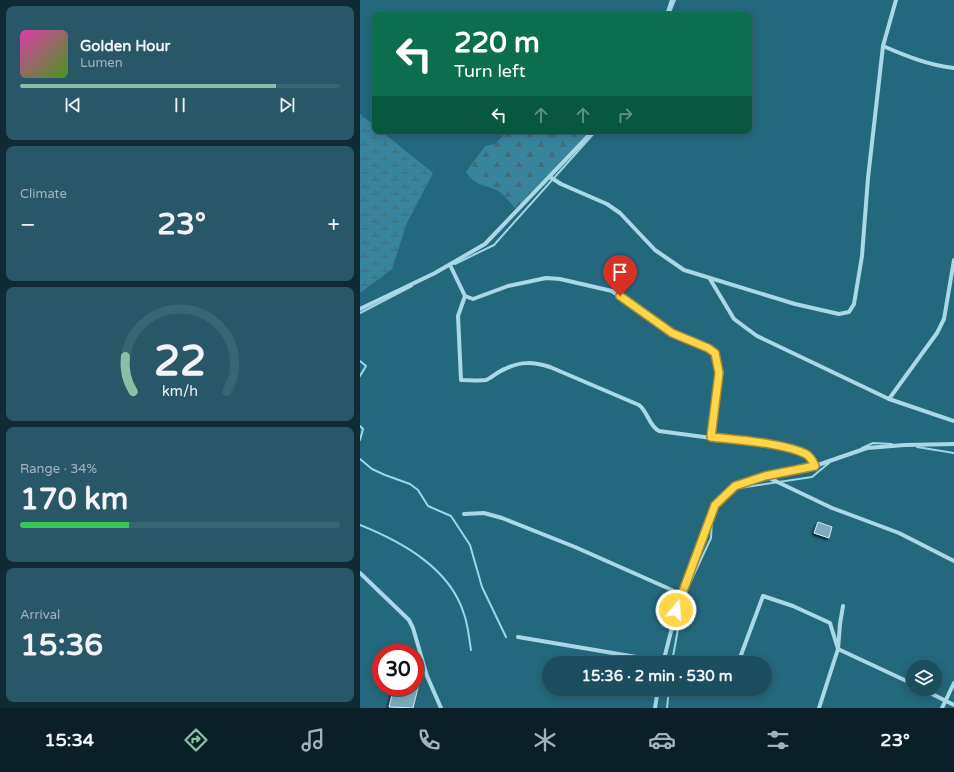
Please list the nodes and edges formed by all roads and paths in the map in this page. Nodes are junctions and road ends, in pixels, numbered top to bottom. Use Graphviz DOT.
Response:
graph roads {
  1 [pos="672,0"];
  2 [pos="896,0"];
  3 [pos="668,12"];
  4 [pos="883,46"];
  5 [pos="954,68"];
  6 [pos="590,134"];
  7 [pos="551,178"];
  8 [pos="954,260"];
  9 [pos="450,265"];
  10 [pos="710,279"];
  11 [pos="465,296"];
  12 [pos="360,309"];
  13 [pos="889,399"];
  14 [pos="954,421"];
  15 [pos="711,437"];
  16 [pos="954,444"];
  17 [pos="815,466"];
  18 [pos="765,476"];
  19 [pos="464,514"];
  20 [pos="954,561"];
  21 [pos="360,573"];
  22 [pos="680,596"];
  23 [pos="843,606"];
  24 [pos="518,638"];
  25 [pos="838,649"];
  26 [pos="627,656"];
  27 [pos="665,656"];
  28 [pos="741,656"];
  29 [pos="906,681"];
  30 [pos="954,682"];
  31 [pos="657,696"];
  32 [pos="936,696"];
  33 [pos="946,701"];
  34 [pos="954,705"];
  35 [pos="441,708"];
  36 [pos="655,708"];
  37 [pos="819,708"];
  38 [pos="942,708"];
  1 -- 3 [label="street"];
  2 -- 4 [label="street"];
  4 -- 5 [label="street"];
  4 -- 10 [label="street"];
  6 -- 7 [label="street"];
  7 -- 9 [label="street"];
  7 -- 10 [label="street"];
  8 -- 13 [label="street"];
  9 -- 11 [label="street"];
  9 -- 12 [label="street"];
  10 -- 13 [label="street"];
  11 -- 15 [label="street"];
  11 -- 15 [label="street"];
  13 -- 14 [label="street"];
  15 -- 17 [label="street"];
  16 -- 17 [label="street"];
  17 -- 18 [label="street"];
  18 -- 20 [label="street"];
  18 -- 22 [label="street"];
  19 -- 22 [label="street"];
  21 -- 35 [label="street"];
  22 -- 27 [label="street"];
  23 -- 25 [label="street"];
  24 -- 26 [label="street"];
  25 -- 28 [label="street"];
  25 -- 29 [label="street"];
  25 -- 37 [label="street"];
  30 -- 33 [label="street"];
  31 -- 36 [label="street"];
  32 -- 33 [label="street"];
  33 -- 34 [label="street"];
  33 -- 38 [label="street"];
}
